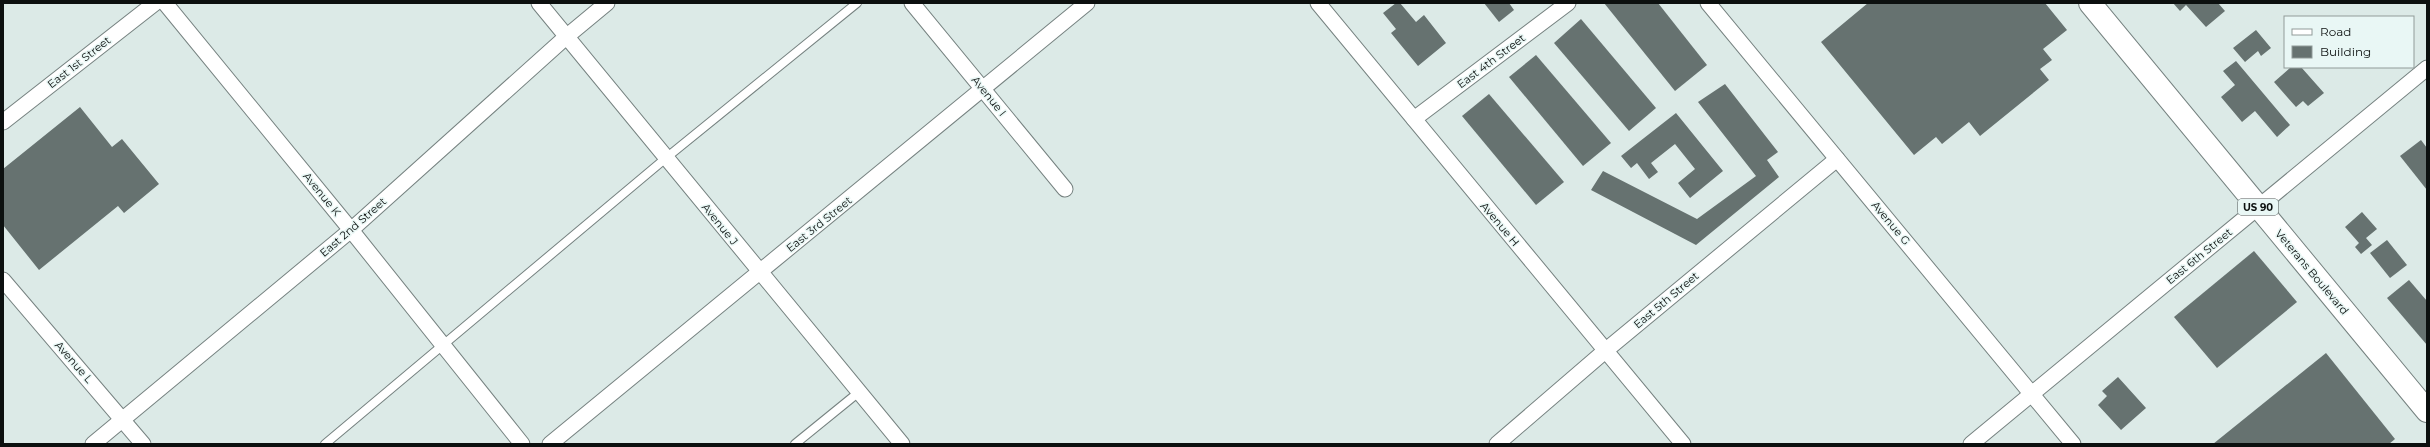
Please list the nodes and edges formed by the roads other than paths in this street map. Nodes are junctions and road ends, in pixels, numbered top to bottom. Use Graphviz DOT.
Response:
graph roads {
  1 [pos="155,3"];
  2 [pos="165,3"];
  3 [pos="538,3"];
  4 [pos="607,3"];
  5 [pos="857,3"];
  6 [pos="912,3"];
  7 [pos="1087,3"];
  8 [pos="1318,3"];
  9 [pos="1568,3"];
  10 [pos="1708,3"];
  11 [pos="2090,3"];
  12 [pos="566,37"];
  13 [pos="2427,68"];
  14 [pos="983,89"];
  15 [pos="1414,119"];
  16 [pos="3,122"];
  17 [pos="666,158"];
  18 [pos="1837,158"];
  19 [pos="1065,189"];
  20 [pos="2258,207"];
  21 [pos="351,230"];
  22 [pos="760,272"];
  23 [pos="3,280"];
  24 [pos="442,344"];
  25 [pos="1605,351"];
  26 [pos="859,392"];
  27 [pos="2031,394"];
  28 [pos="2427,411"];
  29 [pos="123,419"];
  30 [pos="93,444"];
  31 [pos="144,444"];
  32 [pos="325,444"];
  33 [pos="522,444"];
  34 [pos="550,444"];
  35 [pos="795,444"];
  36 [pos="902,444"];
  37 [pos="1497,444"];
  38 [pos="1683,444"];
  39 [pos="1971,444"];
  40 [pos="2073,444"];
  1 -- 16 [label="street, East 1st Street"];
  2 -- 21 [label="street, Avenue K"];
  3 -- 12 [label="street, Avenue J"];
  4 -- 12 [label="street, East 2nd Street"];
  5 -- 17 [label="lane"];
  6 -- 14 [label="street, Avenue I"];
  7 -- 14 [label="street, East 3rd Street"];
  8 -- 15 [label="street, Avenue H"];
  9 -- 15 [label="street, East 4th Street"];
  10 -- 18 [label="street, Avenue G"];
  11 -- 20 [label="main road, Veterans Boulevard / US 90"];
  12 -- 17 [label="street, Avenue J"];
  12 -- 21 [label="street, East 2nd Street"];
  13 -- 20 [label="street, East 6th Street"];
  14 -- 19 [label="street, Avenue I"];
  14 -- 22 [label="street, East 3rd Street"];
  15 -- 25 [label="street, Avenue H"];
  17 -- 22 [label="street, Avenue J"];
  17 -- 24 [label="lane"];
  18 -- 25 [label="street, East 5th Street"];
  18 -- 27 [label="street, Avenue G"];
  20 -- 27 [label="street, East 6th Street"];
  20 -- 28 [label="main road, Veterans Boulevard / US 90"];
  21 -- 24 [label="street, Avenue K"];
  21 -- 29 [label="street, East 2nd Street"];
  22 -- 26 [label="street, Avenue J"];
  22 -- 34 [label="street, East 3rd Street"];
  23 -- 29 [label="street, Avenue L"];
  24 -- 32 [label="lane"];
  24 -- 33 [label="street, Avenue K"];
  25 -- 37 [label="street, East 5th Street"];
  25 -- 38 [label="street, Avenue H"];
  26 -- 35 [label="lane"];
  26 -- 36 [label="street, Avenue J"];
  27 -- 39 [label="street, East 6th Street"];
  27 -- 40 [label="street, Avenue G"];
  29 -- 30 [label="street, East 2nd Street"];
  29 -- 31 [label="street, Avenue L"];
}
